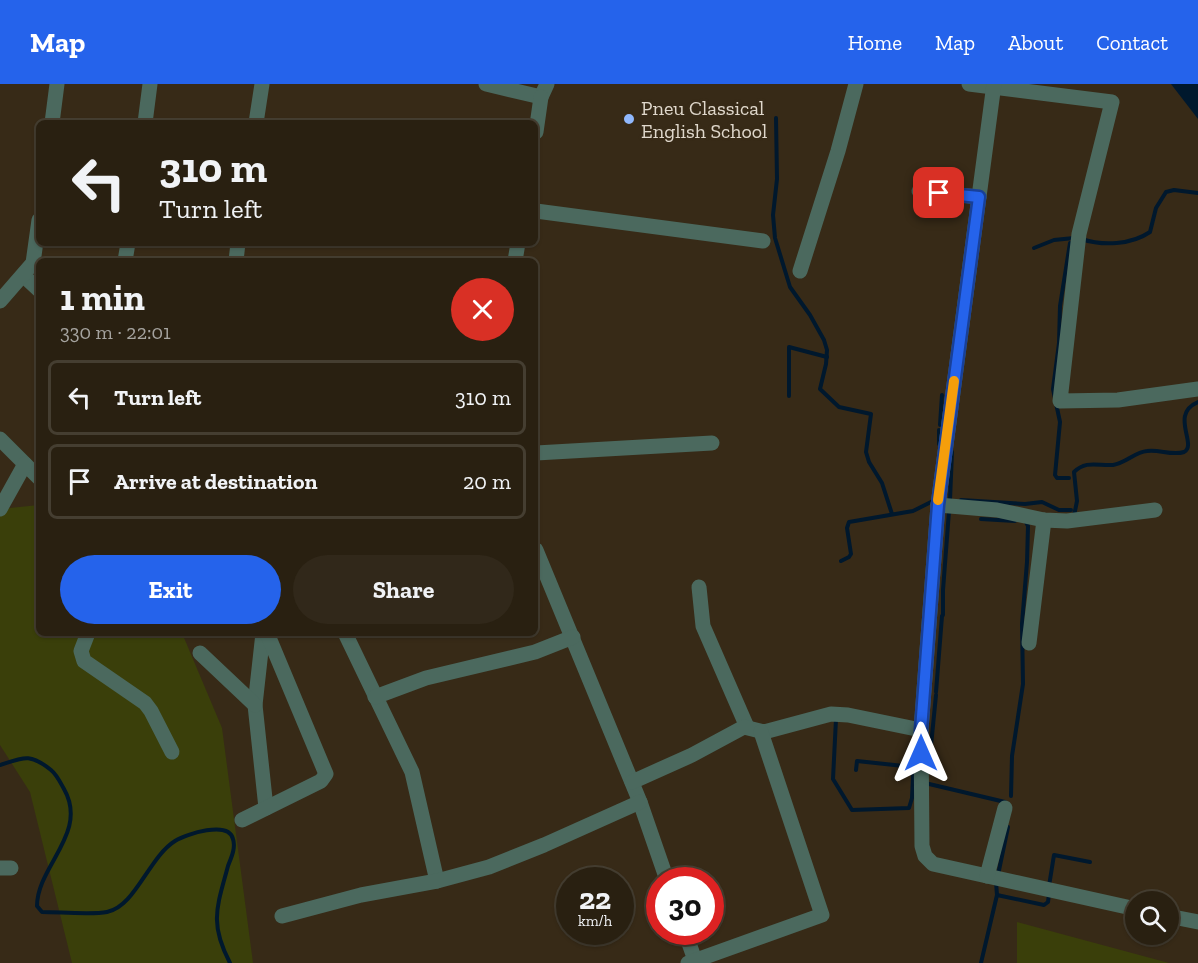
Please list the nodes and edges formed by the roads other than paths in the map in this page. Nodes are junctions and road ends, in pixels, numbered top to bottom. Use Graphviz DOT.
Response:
graph roads {
  1 [pos="57,84"];
  2 [pos="150,84"];
  3 [pos="262,84"];
  4 [pos="486,84"];
  5 [pos="856,84"];
  6 [pos="969,84"];
  7 [pos="993,86"];
  8 [pos="544,91"];
  9 [pos="52,120"];
  10 [pos="145,120"];
  11 [pos="256,120"];
  12 [pos="538,122"];
  13 [pos="919,191"];
  14 [pos="979,197"];
  15 [pos="538,211"];
  16 [pos="763,241"];
  17 [pos="36,242"];
  18 [pos="800,271"];
  19 [pos="24,276"];
  20 [pos="36,287"];
  21 [pos="0,301"];
  22 [pos="1198,389"];
  23 [pos="0,439"];
  24 [pos="712,442"];
  25 [pos="538,453"];
  26 [pos="25,464"];
  27 [pos="36,475"];
  28 [pos="938,505"];
  29 [pos="0,508"];
  30 [pos="1155,510"];
  31 [pos="1044,520"];
  32 [pos="538,555"];
  33 [pos="699,586"];
  34 [pos="87,636"];
  35 [pos="265,636"];
  36 [pos="266,636"];
  37 [pos="346,636"];
  38 [pos="573,637"];
  39 [pos="1029,644"];
  40 [pos="200,653"];
  41 [pos="375,697"];
  42 [pos="255,705"];
  43 [pos="754,729"];
  44 [pos="921,730"];
  45 [pos="172,752"];
  46 [pos="632,782"];
  47 [pos="639,802"];
  48 [pos="266,808"];
  49 [pos="1005,808"];
  50 [pos="242,820"];
  51 [pos="662,867"];
  52 [pos="987,876"];
  53 [pos="437,881"];
  54 [pos="1125,907"];
  55 [pos="282,916"];
  56 [pos="1179,918"];
  57 [pos="1198,922"];
  58 [pos="688,945"];
  59 [pos="693,962"];
  1 -- 9 [label="street"];
  2 -- 10 [label="street"];
  3 -- 11 [label="street"];
  4 -- 8 [label="street"];
  5 -- 18 [label="street"];
  6 -- 7 [label="street"];
  7 -- 14 [label="street"];
  7 -- 22 [label="street"];
  8 -- 12 [label="street"];
  13 -- 14 [label="street"];
  14 -- 28 [label="street"];
  15 -- 16 [label="street"];
  17 -- 19 [label="street"];
  19 -- 20 [label="street"];
  19 -- 21 [label="street"];
  23 -- 26 [label="street"];
  24 -- 25 [label="street"];
  26 -- 27 [label="street"];
  26 -- 29 [label="street"];
  28 -- 31 [label="street"];
  28 -- 44 [label="street"];
  30 -- 31 [label="street"];
  31 -- 39 [label="street"];
  32 -- 38 [label="street"];
  33 -- 43 [label="street"];
  34 -- 45 [label="street"];
  35 -- 42 [label="street"];
  36 -- 48 [label="street"];
  37 -- 41 [label="street"];
  38 -- 41 [label="street"];
  38 -- 46 [label="street"];
  40 -- 42 [label="street"];
  41 -- 53 [label="street"];
  42 -- 48 [label="street"];
  43 -- 44 [label="street"];
  43 -- 46 [label="street"];
  43 -- 59 [label="street"];
  44 -- 52 [label="street"];
  46 -- 47 [label="street"];
  47 -- 51 [label="street"];
  47 -- 53 [label="street"];
  48 -- 50 [label="street"];
  49 -- 52 [label="street"];
  52 -- 54 [label="street"];
  53 -- 55 [label="street"];
  56 -- 57 [label="street"];
  58 -- 59 [label="street"];
}
